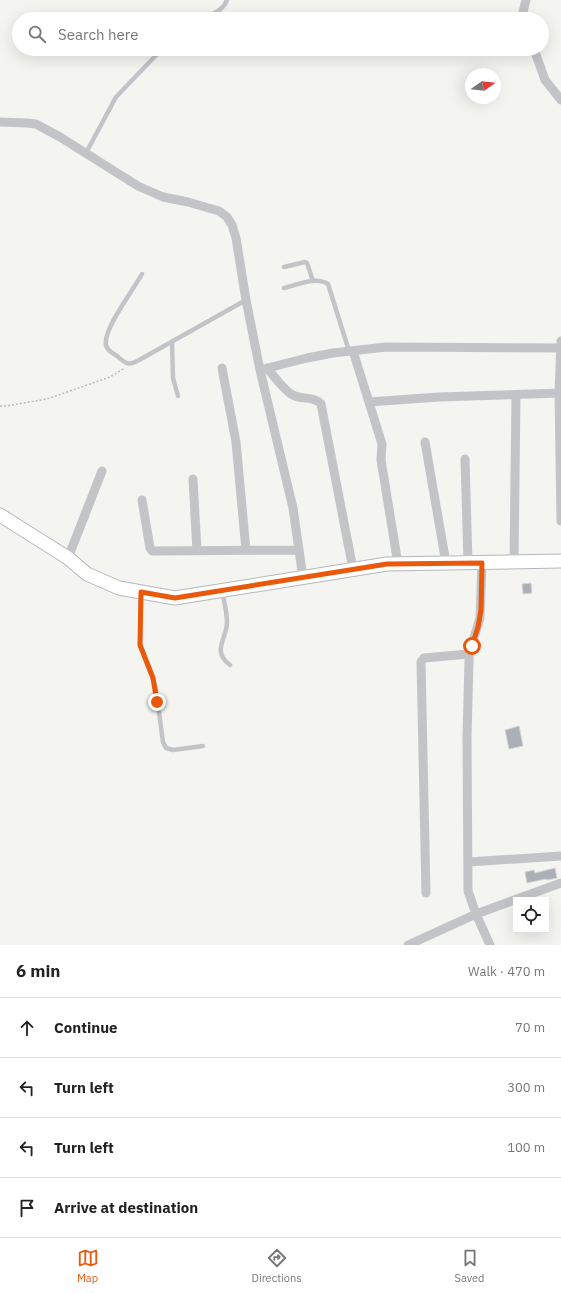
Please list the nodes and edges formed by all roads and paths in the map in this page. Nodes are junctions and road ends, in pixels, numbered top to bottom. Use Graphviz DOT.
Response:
graph roads {
  1 [pos="227,0"];
  2 [pos="526,0"];
  3 [pos="217,12"];
  4 [pos="523,12"];
  5 [pos="155,56"];
  6 [pos="536,56"];
  7 [pos="561,100"];
  8 [pos="0,122"];
  9 [pos="86,154"];
  10 [pos="284,267"];
  11 [pos="142,274"];
  12 [pos="313,281"];
  13 [pos="284,288"];
  14 [pos="246,300"];
  15 [pos="561,340"];
  16 [pos="172,341"];
  17 [pos="561,348"];
  18 [pos="351,351"];
  19 [pos="129,364"];
  20 [pos="222,368"];
  21 [pos="263,369"];
  22 [pos="560,393"];
  23 [pos="516,395"];
  24 [pos="178,396"];
  25 [pos="369,402"];
  26 [pos="0,406"];
  27 [pos="425,442"];
  28 [pos="465,459"];
  29 [pos="102,471"];
  30 [pos="193,479"];
  31 [pos="142,500"];
  32 [pos="0,515"];
  33 [pos="561,521"];
  34 [pos="246,550"];
  35 [pos="299,550"];
  36 [pos="197,551"];
  37 [pos="68,558"];
  38 [pos="561,561"];
  39 [pos="514,562"];
  40 [pos="446,563"];
  41 [pos="468,563"];
  42 [pos="482,563"];
  43 [pos="398,564"];
  44 [pos="353,570"];
  45 [pos="303,578"];
  46 [pos="222,591"];
  47 [pos="141,592"];
  48 [pos="469,654"];
  49 [pos="230,665"];
  50 [pos="203,746"];
  51 [pos="561,856"];
  52 [pos="469,862"];
  53 [pos="561,883"];
  54 [pos="426,893"];
  55 [pos="476,914"];
  56 [pos="408,945"];
  57 [pos="490,945"];
  1 -- 3 [label="lane"];
  2 -- 4 [label="street"];
  5 -- 9 [label="lane"];
  6 -- 7 [label="street"];
  8 -- 9 [label="street"];
  9 -- 14 [label="street"];
  10 -- 12 [label="lane"];
  11 -- 19 [label="lane"];
  12 -- 13 [label="lane"];
  12 -- 18 [label="lane"];
  14 -- 16 [label="lane"];
  14 -- 21 [label="street"];
  15 -- 17 [label="street"];
  16 -- 19 [label="lane"];
  16 -- 24 [label="lane"];
  17 -- 18 [label="street"];
  17 -- 22 [label="street"];
  18 -- 21 [label="street"];
  18 -- 25 [label="street"];
  19 -- 26 [label="path"];
  20 -- 34 [label="street"];
  21 -- 35 [label="street"];
  21 -- 44 [label="street"];
  22 -- 23 [label="street"];
  22 -- 33 [label="street"];
  23 -- 25 [label="street"];
  23 -- 39 [label="street"];
  25 -- 43 [label="street"];
  27 -- 40 [label="street"];
  28 -- 41 [label="street"];
  29 -- 37 [label="street"];
  30 -- 36 [label="street"];
  31 -- 36 [label="street"];
  32 -- 37 [label="main road"];
  34 -- 35 [label="street"];
  34 -- 36 [label="street"];
  35 -- 45 [label="street"];
  37 -- 47 [label="main road"];
  38 -- 39 [label="main road"];
  39 -- 42 [label="main road"];
  40 -- 41 [label="main road"];
  40 -- 43 [label="main road"];
  41 -- 42 [label="main road"];
  42 -- 48 [label="street"];
  43 -- 44 [label="main road"];
  44 -- 45 [label="main road"];
  45 -- 46 [label="main road"];
  46 -- 47 [label="main road"];
  46 -- 49 [label="lane"];
  47 -- 50 [label="lane"];
  48 -- 52 [label="street"];
  48 -- 54 [label="street"];
  51 -- 52 [label="street"];
  52 -- 55 [label="street"];
  53 -- 55 [label="street"];
  55 -- 56 [label="street"];
  55 -- 57 [label="street"];
}
